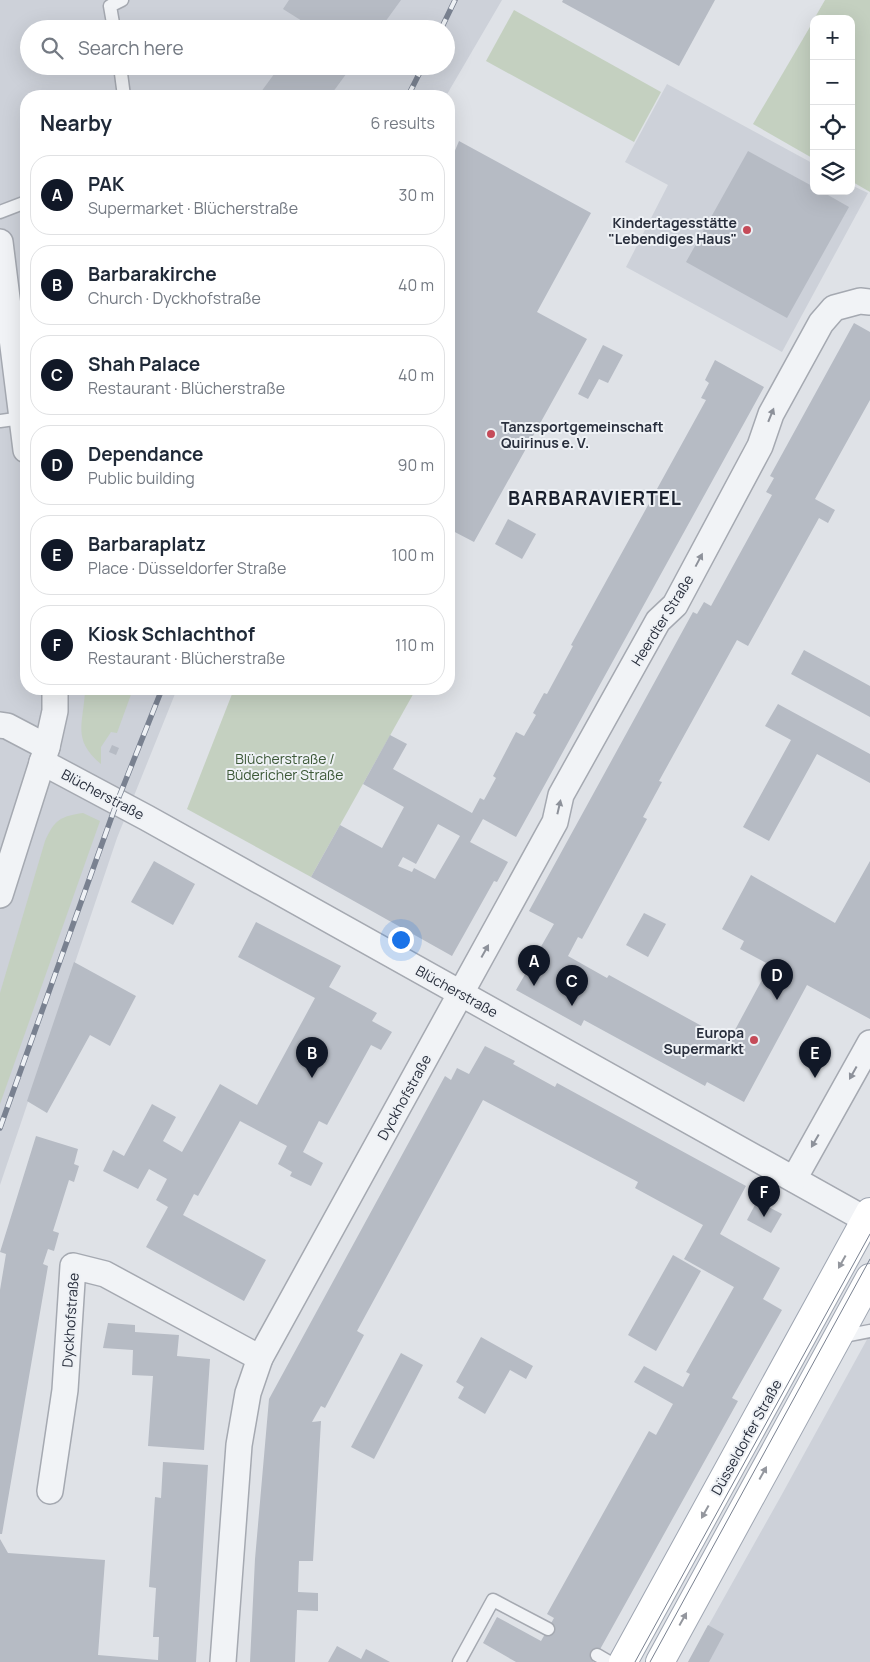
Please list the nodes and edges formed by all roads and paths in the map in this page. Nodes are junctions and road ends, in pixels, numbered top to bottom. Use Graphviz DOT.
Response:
graph roads {
  1 [pos="122,0"];
  2 [pos="112,20"];
  3 [pos="121,75"];
  4 [pos="123,90"];
  5 [pos="20,204"];
  6 [pos="0,212"];
  7 [pos="0,242"];
  8 [pos="870,302"];
  9 [pos="7,347"];
  10 [pos="11,419"];
  11 [pos="20,438"];
  12 [pos="54,695"];
  13 [pos="0,725"];
  14 [pos="45,754"];
  15 [pos="0,895"];
  16 [pos="461,993"];
  17 [pos="870,1043"];
  18 [pos="794,1179"];
  19 [pos="869,1217"];
  20 [pos="870,1278"];
  21 [pos="870,1331"];
  22 [pos="837,1338"];
  23 [pos="260,1358"];
  24 [pos="50,1491"];
  25 [pos="548,1629"];
  26 [pos="597,1655"];
  27 [pos="222,1662"];
  28 [pos="460,1662"];
  29 [pos="609,1662"];
  30 [pos="623,1662"];
  31 [pos="660,1662"];
  1 -- 2 [label="lane"];
  3 -- 4 [label="lane"];
  5 -- 6 [label="lane"];
  7 -- 9 [label="street"];
  16 -- 8 [label="street, Heerdter Straße, one-way"];
  9 -- 10 [label="street"];
  10 -- 11 [label="street"];
  12 -- 14 [label="street"];
  13 -- 14 [label="street, Blücherstraße"];
  14 -- 15 [label="street"];
  14 -- 16 [label="street, Blücherstraße"];
  16 -- 18 [label="street, Blücherstraße"];
  16 -- 23 [label="street, Dyckhofstraße"];
  17 -- 18 [label="street, one-way"];
  18 -- 19 [label="street, Blücherstraße"];
  19 -- 30 [label="main road, Düsseldorfer Straße, one-way"];
  20 -- 22 [label="main road"];
  21 -- 22 [label="lane"];
  31 -- 22 [label="main road, one-way"];
  23 -- 24 [label="street, Dyckhofstraße"];
  23 -- 27 [label="street, Dyckhofstraße"];
  25 -- 28 [label="lane"];
  26 -- 29 [label="lane"];
}
